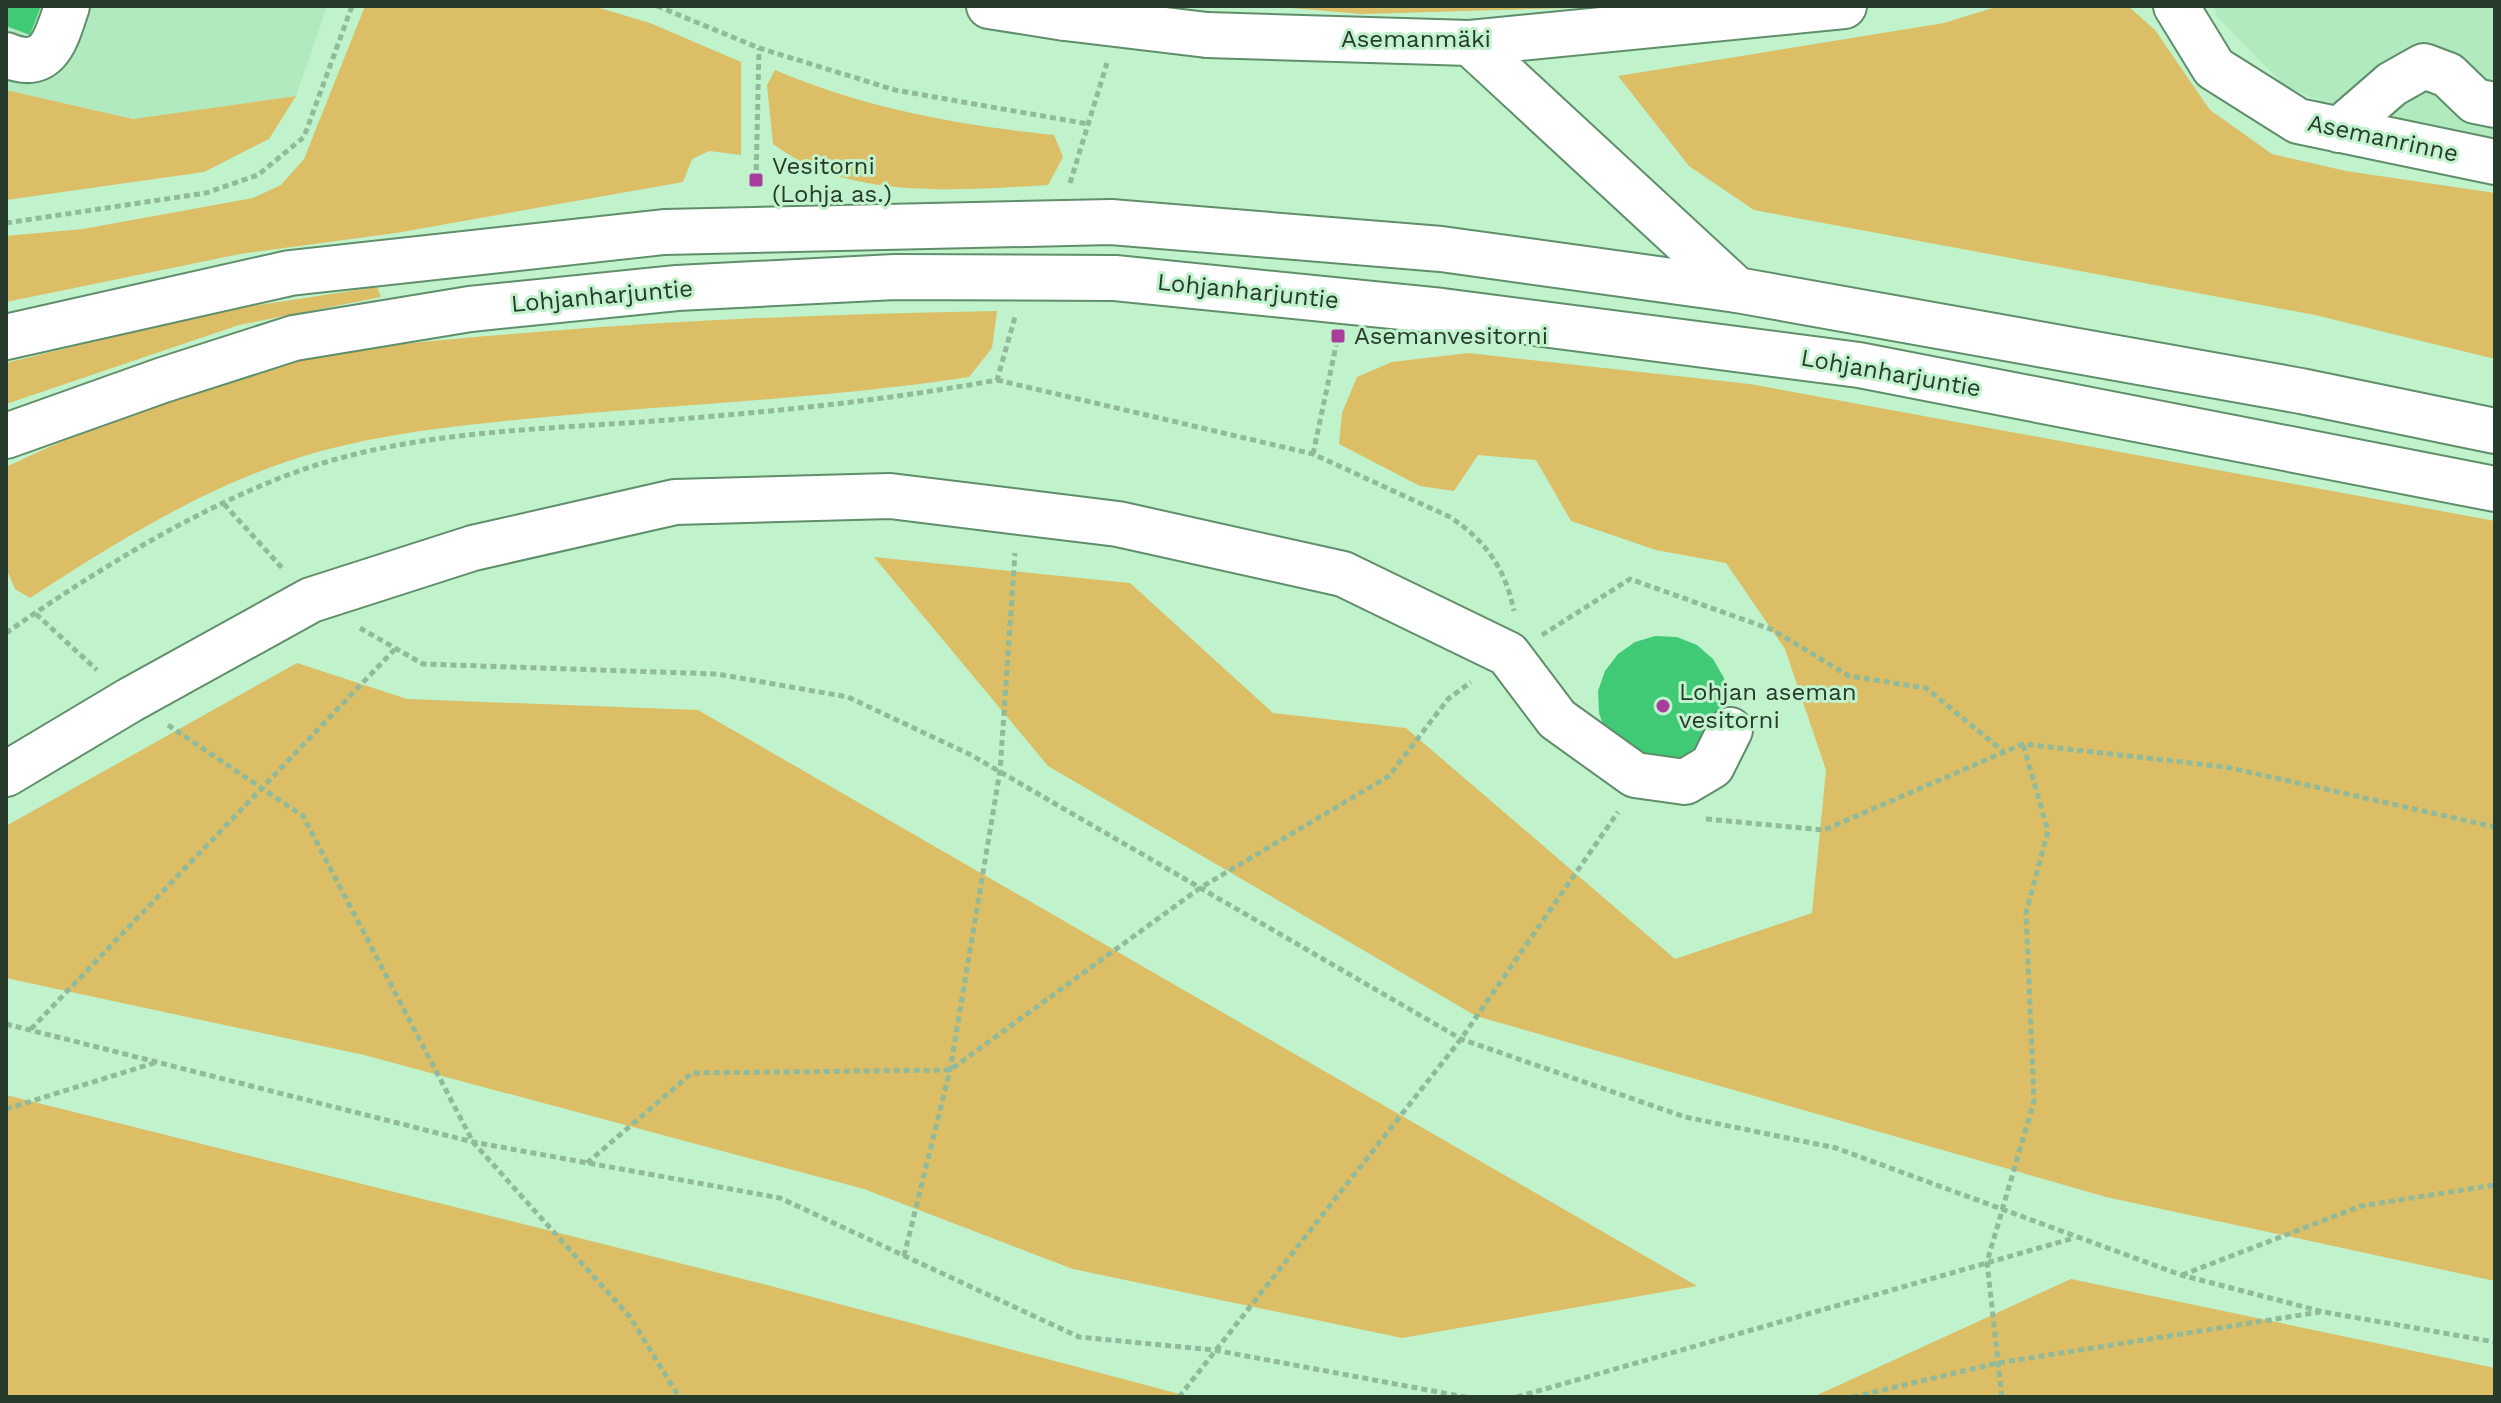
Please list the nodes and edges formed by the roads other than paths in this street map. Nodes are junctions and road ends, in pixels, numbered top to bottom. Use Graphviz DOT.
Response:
graph roads {
  1 [pos="67,6"];
  2 [pos="989,6"];
  3 [pos="1844,6"];
  4 [pos="2176,6"];
  5 [pos="1470,43"];
  6 [pos="6,55"];
  7 [pos="2495,105"];
  8 [pos="2339,130"];
  9 [pos="2495,162"];
  10 [pos="1737,290"];
  11 [pos="6,337"];
  12 [pos="17,431"];
  13 [pos="2495,431"];
  14 [pos="2495,489"];
  15 [pos="1730,730"];
  16 [pos="6,774"];
  1 -- 6 [label="main road"];
  2 -- 5 [label="main road, Asemanmäki, bridge"];
  3 -- 5 [label="main road, Asemanmäki"];
  4 -- 8 [label="main road, Asemanrinne"];
  5 -- 10 [label="main road"];
  7 -- 8 [label="main road"];
  8 -- 9 [label="main road, Asemanrinne"];
  10 -- 11 [label="main road"];
  10 -- 13 [label="main road"];
  12 -- 14 [label="main road, Lohjanharjuntie"];
  15 -- 16 [label="main road"];
}
